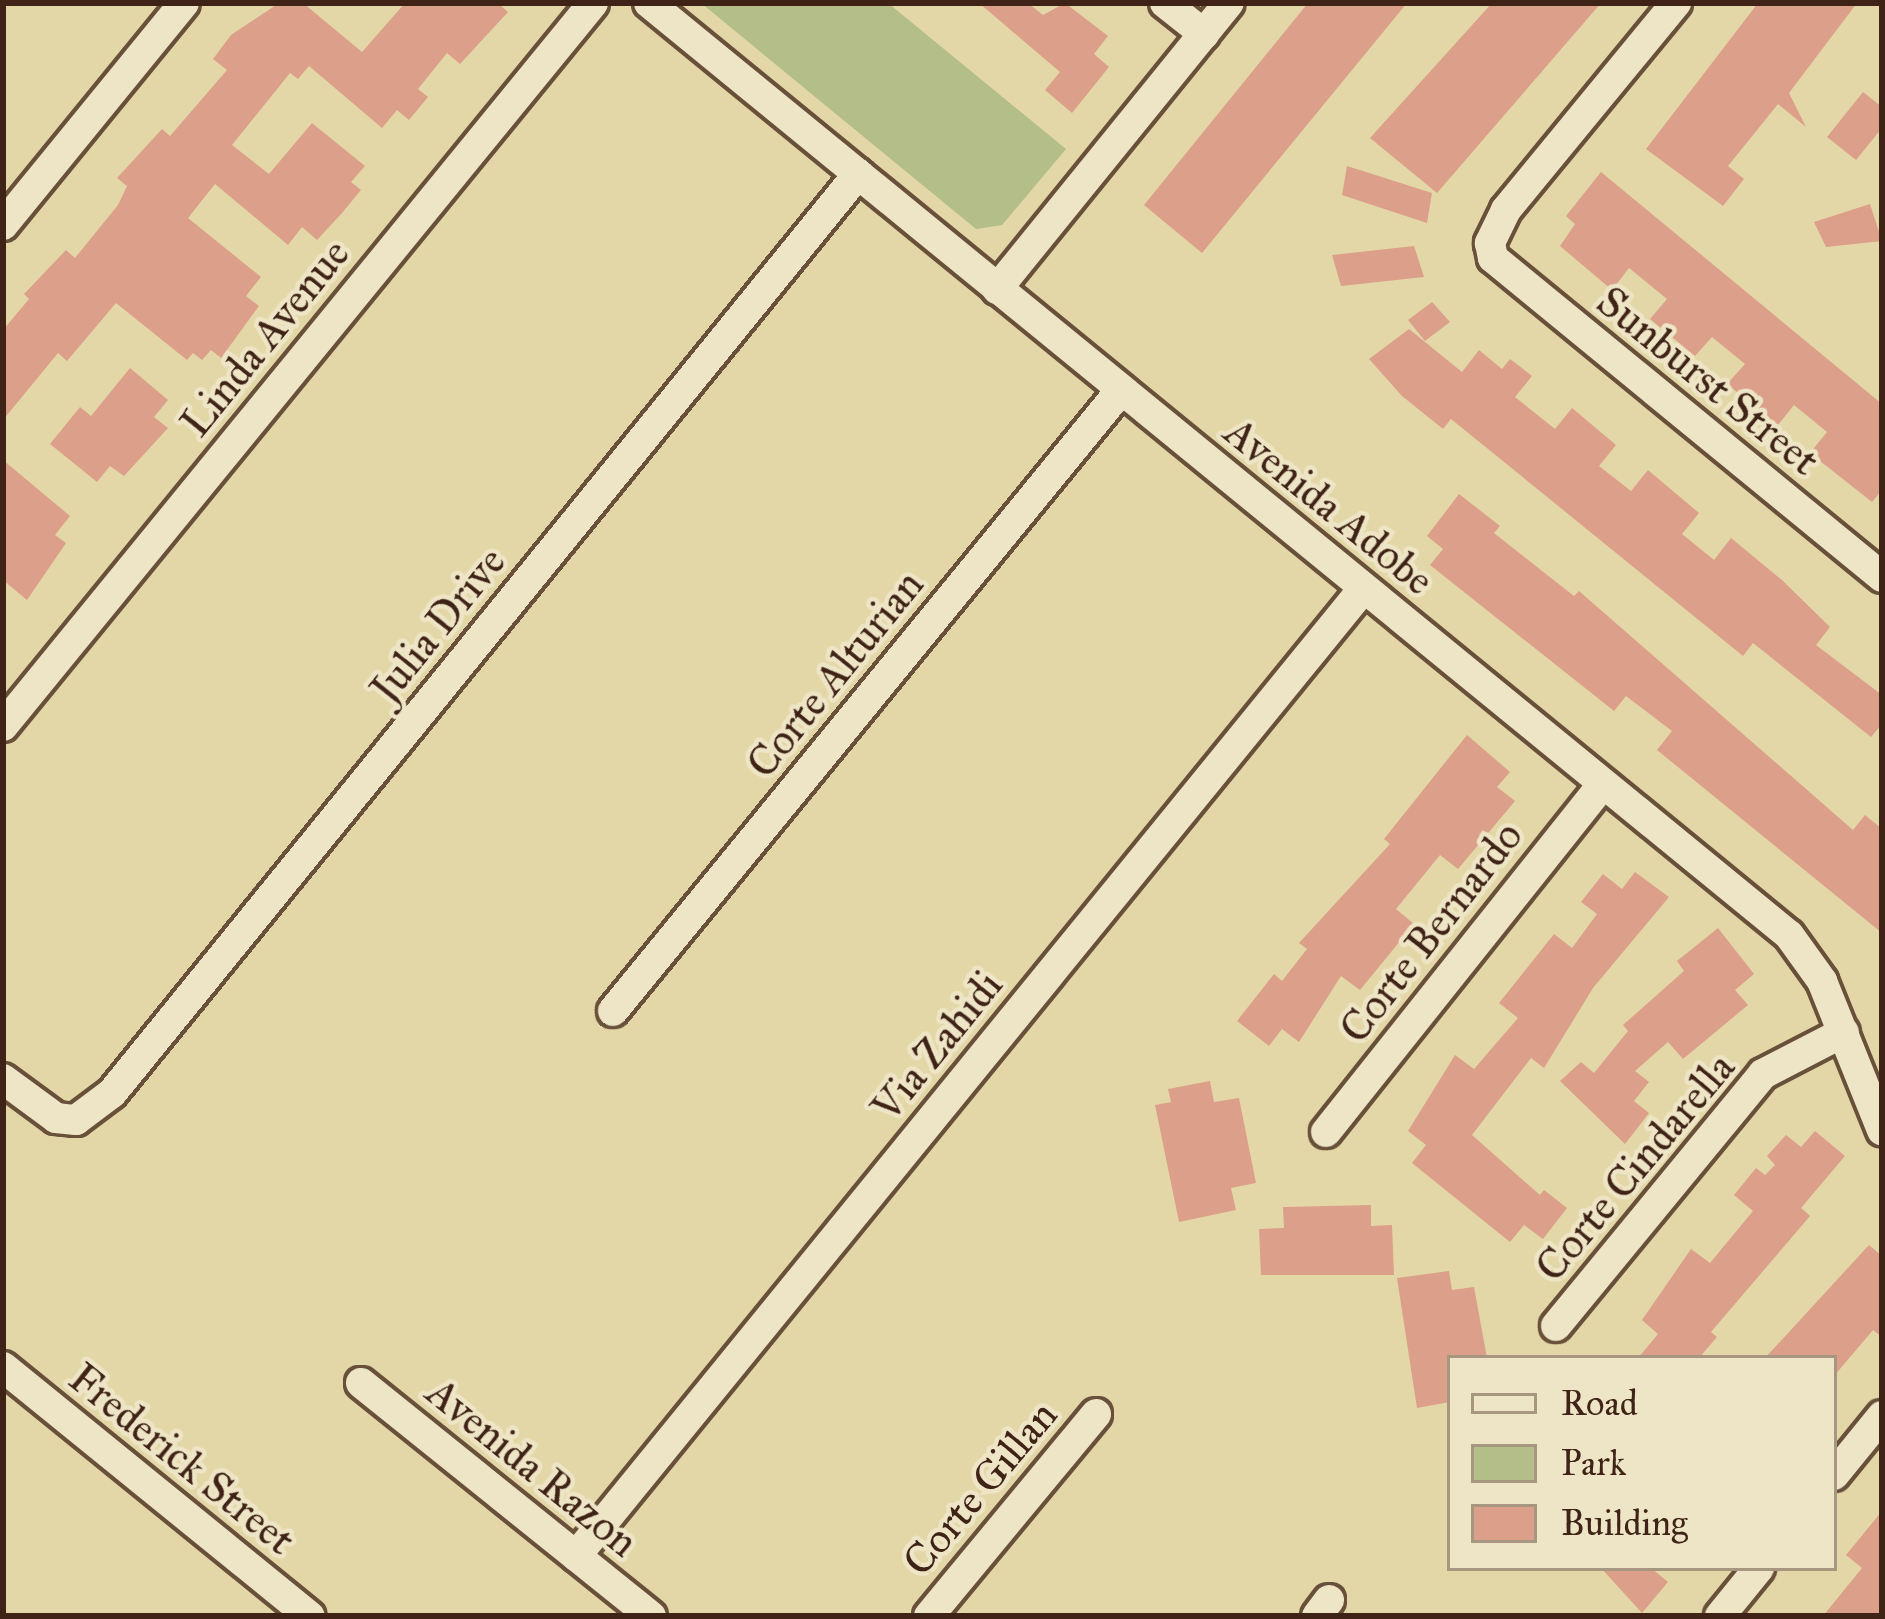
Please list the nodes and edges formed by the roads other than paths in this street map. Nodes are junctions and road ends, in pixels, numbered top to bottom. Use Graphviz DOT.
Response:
graph roads {
  1 [pos="593,3"];
  2 [pos="649,3"];
  3 [pos="1165,3"];
  4 [pos="1229,3"];
  5 [pos="1676,3"];
  6 [pos="168,8"];
  7 [pos="1204,34"];
  8 [pos="858,174"];
  9 [pos="3,225"];
  10 [pos="997,289"];
  11 [pos="1121,390"];
  12 [pos="1882,577"];
  13 [pos="1363,589"];
  14 [pos="3,726"];
  15 [pos="1602,785"];
  16 [pos="613,1011"];
  17 [pos="1844,1032"];
  18 [pos="3,1079"];
  19 [pos="1882,1130"];
  20 [pos="1326,1132"];
  21 [pos="1556,1326"];
  22 [pos="3,1367"];
  23 [pos="361,1383"];
  24 [pos="1096,1414"];
  25 [pos="1882,1416"];
  26 [pos="1837,1471"];
  27 [pos="576,1556"];
  28 [pos="1757,1571"];
  29 [pos="309,1616"];
  30 [pos="651,1616"];
  31 [pos="929,1616"];
  32 [pos="1720,1616"];
  1 -- 14 [label="street, Linda Avenue"];
  2 -- 8 [label="street, Avenida Adobe"];
  3 -- 7 [label="street"];
  4 -- 7 [label="street"];
  5 -- 12 [label="street, Sunburst Street"];
  6 -- 9 [label="street"];
  7 -- 10 [label="street"];
  8 -- 10 [label="street, Avenida Adobe"];
  8 -- 18 [label="street, Julia Drive"];
  10 -- 11 [label="street, Avenida Adobe"];
  11 -- 13 [label="street, Avenida Adobe"];
  11 -- 16 [label="street, Corte Alturian"];
  13 -- 15 [label="street, Avenida Adobe"];
  13 -- 27 [label="street, Via Zahidi"];
  15 -- 17 [label="street, Avenida Adobe"];
  15 -- 20 [label="street, Corte Bernardo"];
  17 -- 19 [label="street, Avenida Adobe"];
  17 -- 21 [label="street, Corte Cindarella"];
  22 -- 29 [label="street, Frederick Street"];
  23 -- 27 [label="street, Avenida Razon"];
  24 -- 31 [label="street, Corte Gillan"];
  25 -- 26 [label="street"];
  27 -- 30 [label="street, Avenida Razon"];
  28 -- 32 [label="street"];
}
